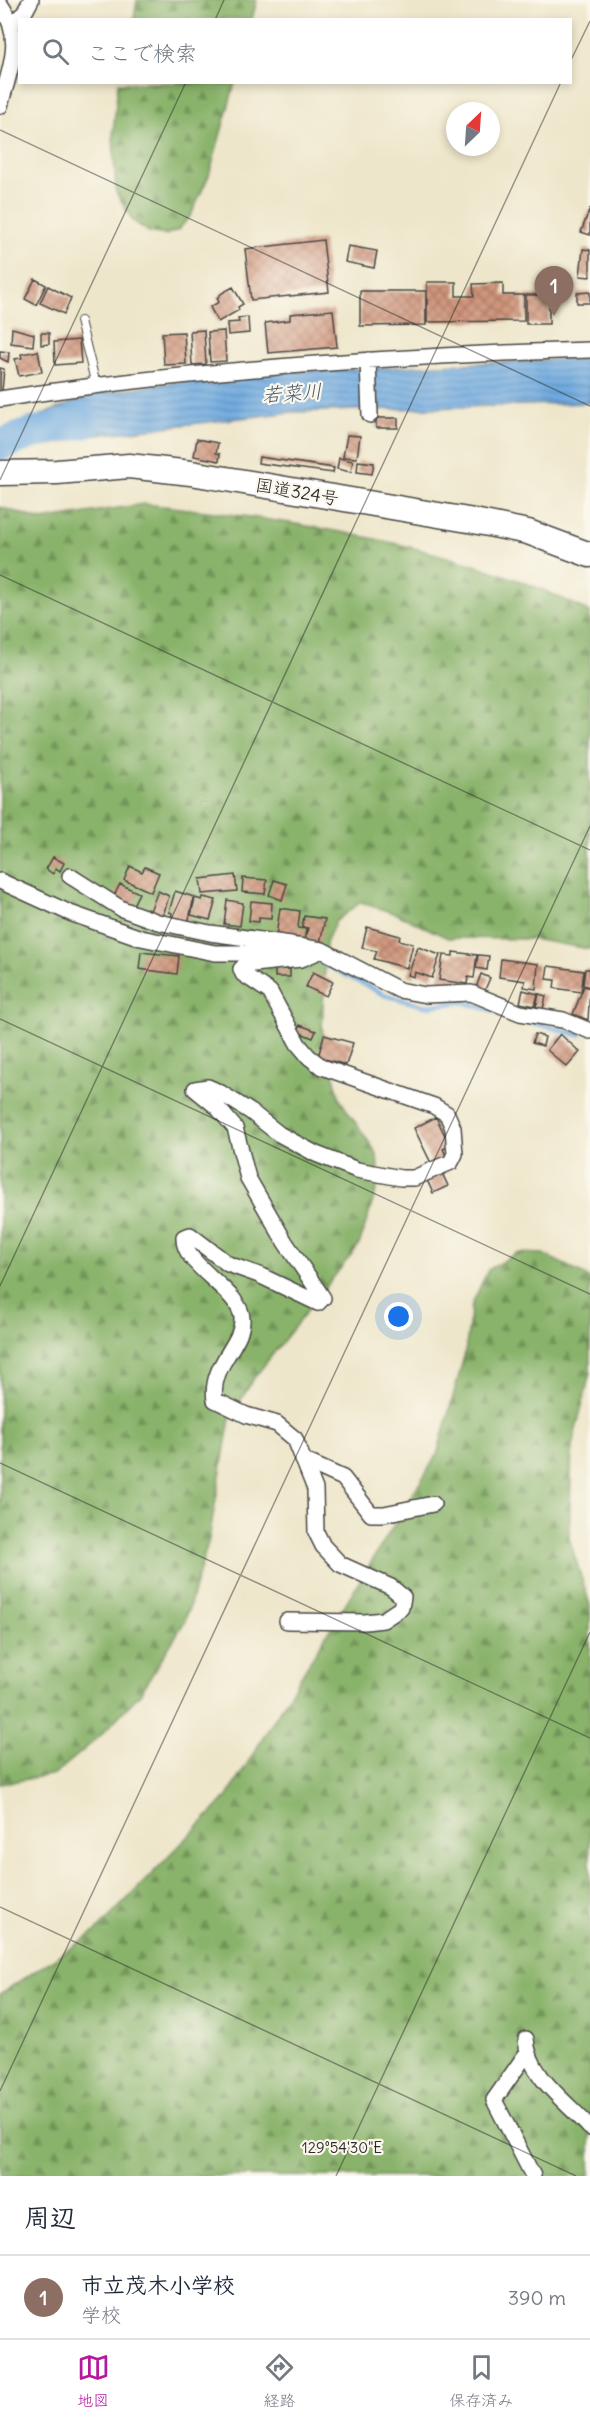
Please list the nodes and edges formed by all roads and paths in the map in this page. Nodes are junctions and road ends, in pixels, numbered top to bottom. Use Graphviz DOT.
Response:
graph roads {
  1 [pos="31,0"];
  2 [pos="0,4"];
  3 [pos="18,18"];
  4 [pos="19,18"];
  5 [pos="12,24"];
  6 [pos="0,106"];
  7 [pos="80,321"];
  8 [pos="590,350"];
  9 [pos="369,363"];
  10 [pos="96,385"];
  11 [pos="0,399"];
  12 [pos="370,415"];
  13 [pos="0,473"];
  14 [pos="590,555"];
  15 [pos="70,876"];
  16 [pos="0,880"];
  17 [pos="297,946"];
  18 [pos="322,951"];
  19 [pos="590,1031"];
  20 [pos="303,1460"];
  21 [pos="433,1504"];
  22 [pos="287,1621"];
  23 [pos="590,2128"];
  24 [pos="532,2176"];
  1 -- 4 [label="street"];
  2 -- 5 [label="street"];
  3 -- 5 [label="street"];
  5 -- 6 [label="street"];
  7 -- 10 [label="lane"];
  8 -- 9 [label="street"];
  9 -- 10 [label="street"];
  9 -- 12 [label="street"];
  10 -- 11 [label="street"];
  13 -- 14 [label="highway, 国道324号"];
  15 -- 17 [label="street"];
  16 -- 17 [label="street"];
  17 -- 18 [label="street"];
  18 -- 19 [label="street"];
  18 -- 20 [label="street"];
  20 -- 21 [label="street"];
  20 -- 22 [label="street"];
  23 -- 24 [label="street"];
}
